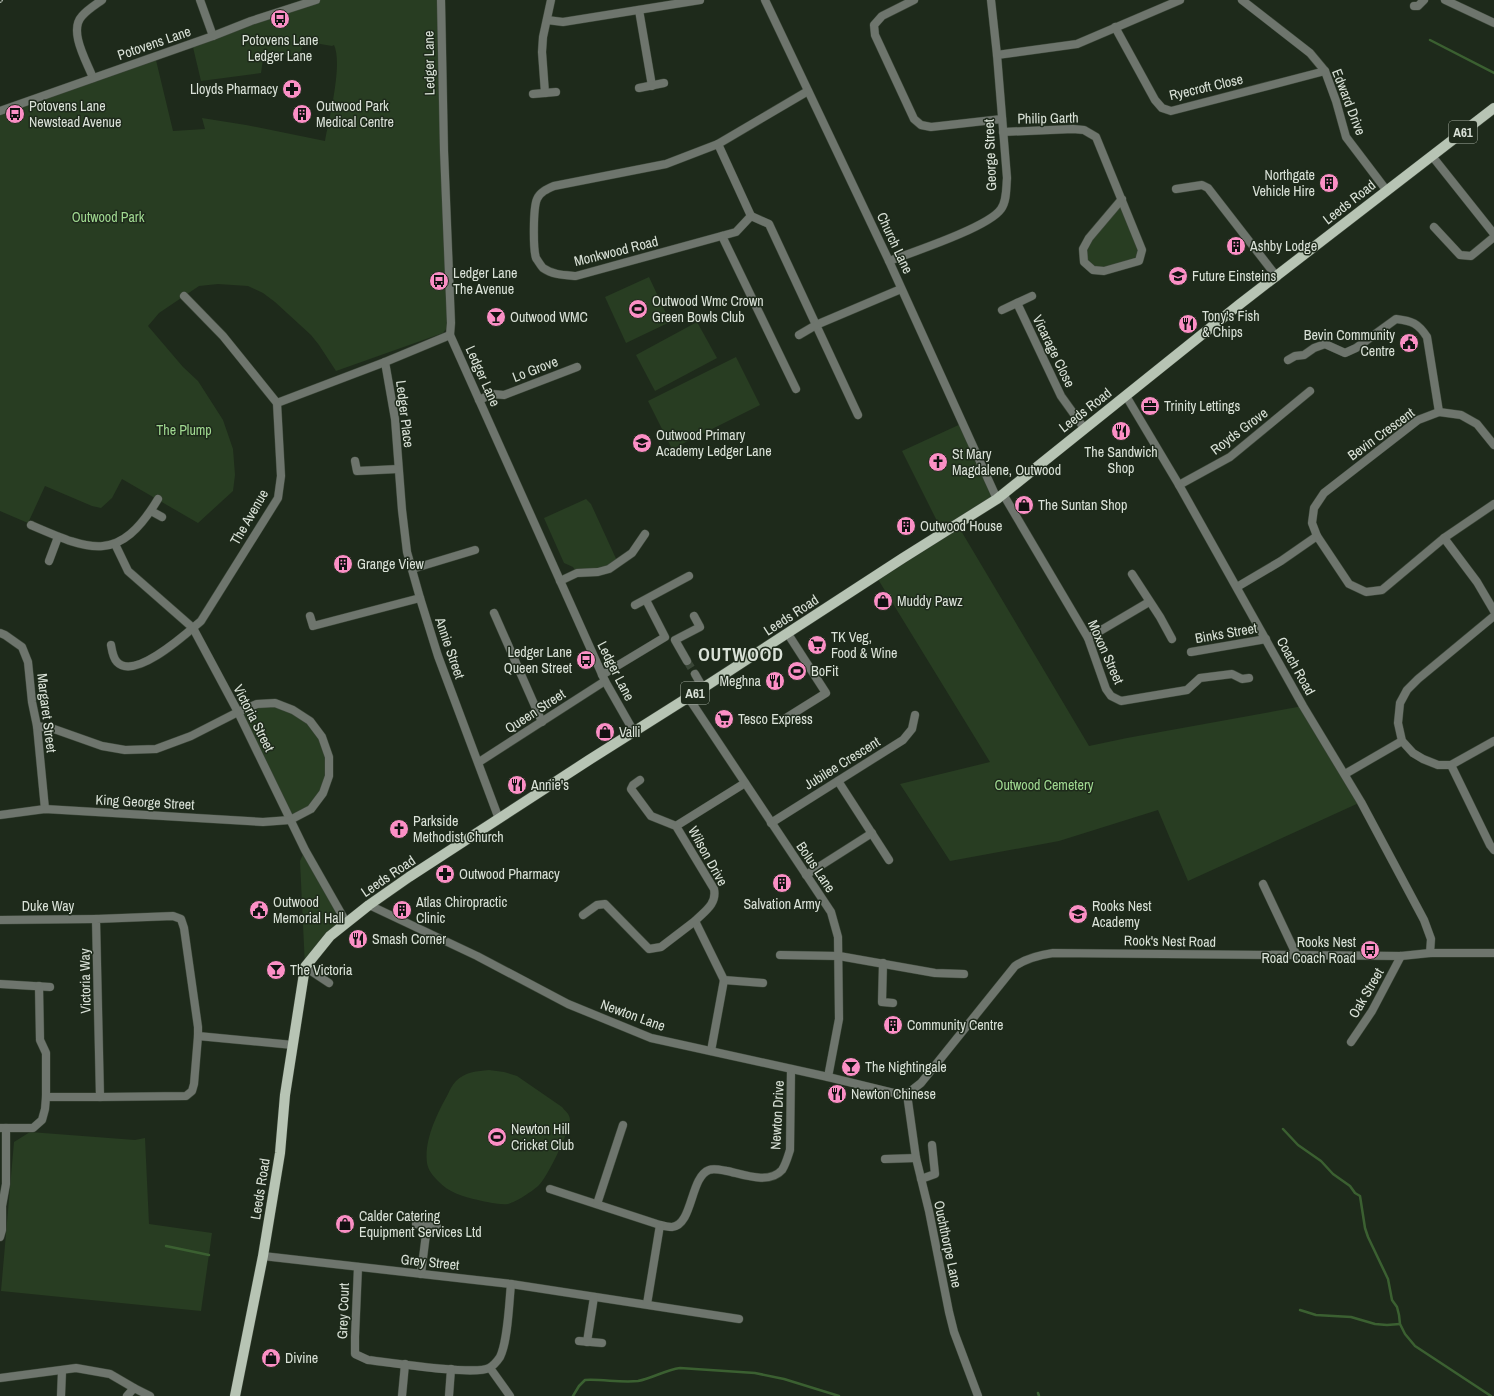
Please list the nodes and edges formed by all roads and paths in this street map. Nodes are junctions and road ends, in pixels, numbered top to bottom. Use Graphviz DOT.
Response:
graph roads {
  1 [pos="102,0"];
  2 [pos="200,0"];
  3 [pos="315,0"];
  4 [pos="441,0"];
  5 [pos="551,0"];
  6 [pos="700,0"];
  7 [pos="765,0"];
  8 [pos="914,0"];
  9 [pos="991,0"];
  10 [pos="1180,0"];
  11 [pos="1242,0"];
  12 [pos="1424,0"];
  13 [pos="1445,0"];
  14 [pos="1414,6"];
  15 [pos="639,10"];
  16 [pos="547,20"];
  17 [pos="1494,23"];
  18 [pos="1115,27"];
  19 [pos="213,36"];
  20 [pos="997,55"];
  21 [pos="1325,71"];
  22 [pos="93,78"];
  23 [pos="664,83"];
  24 [pos="652,86"];
  25 [pos="639,88"];
  26 [pos="808,91"];
  27 [pos="556,92"];
  28 [pos="544,93"];
  29 [pos="534,94"];
  30 [pos="1494,108"];
  31 [pos="0,111"];
  32 [pos="1002,119"];
  33 [pos="1003,132"];
  34 [pos="718,144"];
  35 [pos="1432,156"];
  36 [pos="1176,190"];
  37 [pos="1387,191"];
  38 [pos="1122,199"];
  39 [pos="751,216"];
  40 [pos="1434,227"];
  41 [pos="1494,235"];
  42 [pos="722,236"];
  43 [pos="889,262"];
  44 [pos="1277,277"];
  45 [pos="902,289"];
  46 [pos="184,296"];
  47 [pos="1032,296"];
  48 [pos="1017,303"];
  49 [pos="1002,310"];
  50 [pos="816,325"];
  51 [pos="450,335"];
  52 [pos="799,335"];
  53 [pos="1288,360"];
  54 [pos="385,362"];
  55 [pos="577,366"];
  56 [pos="796,389"];
  57 [pos="1310,391"];
  58 [pos="1126,396"];
  59 [pos="479,400"];
  60 [pos="277,404"];
  61 [pos="1439,412"];
  62 [pos="858,415"];
  63 [pos="1084,428"];
  64 [pos="1494,445"];
  65 [pos="355,461"];
  66 [pos="398,469"];
  67 [pos="1179,484"];
  68 [pos="1000,496"];
  69 [pos="158,499"];
  70 [pos="1494,504"];
  71 [pos="151,511"];
  72 [pos="162,517"];
  73 [pos="31,525"];
  74 [pos="645,534"];
  75 [pos="1317,536"];
  76 [pos="58,537"];
  77 [pos="1444,538"];
  78 [pos="116,544"];
  79 [pos="475,550"];
  80 [pos="49,561"];
  81 [pos="412,569"];
  82 [pos="1132,574"];
  83 [pos="689,576"];
  84 [pos="560,581"];
  85 [pos="1237,587"];
  86 [pos="420,598"];
  87 [pos="646,600"];
  88 [pos="1149,602"];
  89 [pos="635,605"];
  90 [pos="1494,611"];
  91 [pos="494,613"];
  92 [pos="310,616"];
  93 [pos="694,616"];
  94 [pos="1494,616"];
  95 [pos="193,628"];
  96 [pos="0,633"];
  97 [pos="788,634"];
  98 [pos="1088,638"];
  99 [pos="1172,639"];
  100 [pos="1266,639"];
  101 [pos="111,645"];
  102 [pos="1190,652"];
  103 [pos="687,661"];
  104 [pos="695,674"];
  105 [pos="603,678"];
  106 [pos="1249,678"];
  107 [pos="703,688"];
  108 [pos="688,697"];
  109 [pos="238,712"];
  110 [pos="914,715"];
  111 [pos="786,718"];
  112 [pos="542,722"];
  113 [pos="37,726"];
  114 [pos="634,732"];
  115 [pos="1402,741"];
  116 [pos="1494,741"];
  117 [pos="479,762"];
  118 [pos="1451,765"];
  119 [pos="1345,774"];
  120 [pos="640,780"];
  121 [pos="838,781"];
  122 [pos="745,783"];
  123 [pos="45,809"];
  124 [pos="0,815"];
  125 [pos="499,819"];
  126 [pos="290,820"];
  127 [pos="771,823"];
  128 [pos="676,826"];
  129 [pos="872,832"];
  130 [pos="1494,850"];
  131 [pos="889,860"];
  132 [pos="806,875"];
  133 [pos="1263,884"];
  134 [pos="369,905"];
  135 [pos="583,915"];
  136 [pos="96,919"];
  137 [pos="0,920"];
  138 [pos="695,921"];
  139 [pos="346,922"];
  140 [pos="1430,953"];
  141 [pos="1494,953"];
  142 [pos="780,956"];
  143 [pos="840,956"];
  144 [pos="1297,956"];
  145 [pos="1401,956"];
  146 [pos="883,963"];
  147 [pos="305,967"];
  148 [pos="964,974"];
  149 [pos="724,980"];
  150 [pos="329,983"];
  151 [pos="764,983"];
  152 [pos="0,984"];
  153 [pos="39,986"];
  154 [pos="50,987"];
  155 [pos="893,1003"];
  156 [pos="198,1036"];
  157 [pos="1351,1042"];
  158 [pos="293,1045"];
  159 [pos="711,1050"];
  160 [pos="792,1069"];
  161 [pos="828,1077"];
  162 [pos="907,1094"];
  163 [pos="46,1097"];
  164 [pos="100,1097"];
  165 [pos="623,1125"];
  166 [pos="3,1128"];
  167 [pos="932,1145"];
  168 [pos="916,1158"];
  169 [pos="885,1159"];
  170 [pos="921,1179"];
  171 [pos="550,1188"];
  172 [pos="597,1204"];
  173 [pos="416,1224"];
  174 [pos="660,1225"];
  175 [pos="427,1226"];
  176 [pos="437,1227"];
  177 [pos="0,1238"];
  178 [pos="263,1256"];
  179 [pos="358,1267"];
  180 [pos="421,1274"];
  181 [pos="511,1284"];
  182 [pos="594,1297"];
  183 [pos="647,1304"];
  184 [pos="740,1319"];
  185 [pos="602,1343"];
  186 [pos="405,1364"];
  187 [pos="490,1368"];
  188 [pos="451,1369"];
  189 [pos="62,1371"];
  190 [pos="0,1378"];
  191 [pos="134,1388"];
  192 [pos="61,1396"];
  193 [pos="127,1396"];
  194 [pos="150,1396"];
  195 [pos="235,1396"];
  196 [pos="402,1396"];
  197 [pos="449,1396"];
  198 [pos="510,1396"];
  199 [pos="978,1396"];
  1 -- 22 [label="street"];
  2 -- 19 [label="street"];
  3 -- 19 [label="street, Potovens Lane"];
  4 -- 51 [label="street, Ledger Lane"];
  5 -- 16 [label="street"];
  6 -- 15 [label="street"];
  7 -- 26 [label="street, Church Lane"];
  8 -- 32 [label="street"];
  9 -- 20 [label="street, George Street"];
  10 -- 18 [label="street"];
  11 -- 21 [label="street, Edward Drive"];
  12 -- 14 [label="street"];
  13 -- 17 [label="street"];
  15 -- 16 [label="street"];
  15 -- 24 [label="street"];
  16 -- 28 [label="street"];
  18 -- 20 [label="street"];
  18 -- 21 [label="street, Ryecroft Close"];
  19 -- 22 [label="street, Potovens Lane"];
  20 -- 32 [label="street, George Street"];
  21 -- 37 [label="street, Edward Drive"];
  22 -- 31 [label="street, Potovens Lane"];
  23 -- 24 [label="street"];
  24 -- 25 [label="street"];
  26 -- 34 [label="street, Monkwood Road"];
  26 -- 43 [label="street, Church Lane"];
  27 -- 28 [label="street"];
  28 -- 29 [label="street"];
  30 -- 35 [label="main road, Leeds Road / A61"];
  32 -- 33 [label="street, George Street"];
  33 -- 38 [label="street, Philip Garth"];
  33 -- 43 [label="street, George Street"];
  34 -- 39 [label="street"];
  34 -- 42 [label="street, Monkwood Road"];
  35 -- 37 [label="main road, Leeds Road / A61"];
  35 -- 41 [label="street"];
  36 -- 44 [label="street"];
  37 -- 44 [label="main road, Leeds Road / A61"];
  38 -- 38 [label="street, Philip Garth"];
  39 -- 42 [label="street, Monkwood Road"];
  39 -- 50 [label="street"];
  40 -- 41 [label="street"];
  42 -- 56 [label="street"];
  43 -- 45 [label="street, Church Lane"];
  44 -- 58 [label="main road, Leeds Road / A61"];
  45 -- 50 [label="street"];
  45 -- 68 [label="street, Church Lane"];
  46 -- 60 [label="street"];
  47 -- 48 [label="street, Vicarage Close"];
  48 -- 49 [label="street, Vicarage Close"];
  48 -- 63 [label="street, Vicarage Close"];
  50 -- 52 [label="street"];
  50 -- 62 [label="street"];
  51 -- 54 [label="street"];
  51 -- 59 [label="street, Ledger Lane"];
  53 -- 61 [label="street"];
  54 -- 60 [label="street"];
  54 -- 66 [label="street, Ledger Place"];
  55 -- 59 [label="street, Lo Grove"];
  57 -- 67 [label="street, Royds Grove"];
  58 -- 63 [label="main road, Leeds Road / A61"];
  58 -- 67 [label="street, Coach Road"];
  59 -- 84 [label="street, Ledger Lane"];
  60 -- 95 [label="street, The Avenue"];
  61 -- 64 [label="street, Bevin Crescent"];
  61 -- 75 [label="street, Bevin Crescent"];
  63 -- 68 [label="main road, Leeds Road / A61"];
  65 -- 66 [label="street, Ledger Place"];
  66 -- 81 [label="street, Ledger Place"];
  67 -- 85 [label="street, Coach Road"];
  68 -- 97 [label="main road, Leeds Road / A61"];
  68 -- 98 [label="street, Moxon Street"];
  69 -- 71 [label="street"];
  70 -- 77 [label="street, Bevin Crescent"];
  71 -- 72 [label="street"];
  71 -- 78 [label="street"];
  73 -- 76 [label="street"];
  74 -- 84 [label="street"];
  75 -- 77 [label="street, Bevin Crescent"];
  75 -- 85 [label="street"];
  76 -- 78 [label="street"];
  76 -- 80 [label="street"];
  77 -- 90 [label="street"];
  78 -- 95 [label="street, Victoria Street"];
  79 -- 81 [label="street"];
  81 -- 86 [label="street, Ledger Place"];
  82 -- 88 [label="street"];
  83 -- 87 [label="street"];
  84 -- 105 [label="street, Ledger Lane"];
  85 -- 100 [label="street, Coach Road"];
  86 -- 92 [label="street"];
  86 -- 117 [label="street, Annie Street"];
  87 -- 89 [label="street"];
  87 -- 105 [label="street, Queen Street"];
  88 -- 98 [label="street"];
  88 -- 99 [label="street"];
  91 -- 112 [label="street"];
  93 -- 103 [label="street"];
  94 -- 115 [label="street"];
  95 -- 101 [label="street, The Avenue"];
  95 -- 109 [label="street, Victoria Street"];
  96 -- 113 [label="street, Margaret Street"];
  97 -- 107 [label="main road, Leeds Road / A61"];
  97 -- 111 [label="street"];
  98 -- 106 [label="street, Moxon Street"];
  100 -- 102 [label="street, Binks Street"];
  100 -- 119 [label="street, Coach Road"];
  104 -- 107 [label="street"];
  105 -- 112 [label="street, Queen Street"];
  105 -- 114 [label="street, Ledger Lane"];
  107 -- 108 [label="main road, Leeds Road / A61"];
  108 -- 114 [label="main road, Leeds Road / A61"];
  108 -- 122 [label="street, Bolus Lane"];
  109 -- 113 [label="street"];
  109 -- 126 [label="street, Victoria Street"];
  109 -- 126 [label="street"];
  110 -- 121 [label="street, Jubilee Crescent"];
  112 -- 117 [label="street, Queen Street"];
  113 -- 123 [label="street, Margaret Street"];
  114 -- 125 [label="main road, Leeds Road / A61"];
  115 -- 118 [label="street"];
  115 -- 119 [label="street"];
  116 -- 118 [label="street"];
  117 -- 125 [label="street, Annie Street"];
  118 -- 130 [label="street"];
  119 -- 140 [label="street, Coach Road"];
  120 -- 128 [label="street, Wilson Drive"];
  121 -- 127 [label="street, Jubilee Crescent"];
  121 -- 129 [label="street"];
  122 -- 127 [label="street, Bolus Lane"];
  122 -- 128 [label="street, Wilson Drive"];
  123 -- 124 [label="street, King George Street"];
  123 -- 126 [label="street, King George Street"];
  125 -- 134 [label="main road, Leeds Road / A61"];
  126 -- 139 [label="street, Victoria Street"];
  127 -- 132 [label="street, Bolus Lane"];
  128 -- 138 [label="street, Wilson Drive"];
  129 -- 131 [label="street"];
  129 -- 132 [label="street"];
  132 -- 143 [label="street, Bolus Lane"];
  133 -- 144 [label="street"];
  134 -- 139 [label="main road, Leeds Road / A61"];
  134 -- 159 [label="street, Newton Lane"];
  135 -- 138 [label="street"];
  136 -- 137 [label="street, Duke Way"];
  136 -- 156 [label="street"];
  136 -- 164 [label="street, Victoria Way"];
  138 -- 149 [label="street"];
  139 -- 147 [label="main road, Leeds Road / A61"];
  140 -- 141 [label="street, Rook's Nest Road"];
  140 -- 145 [label="street, Rook's Nest Road"];
  142 -- 143 [label="street"];
  143 -- 146 [label="street"];
  143 -- 161 [label="street, Bolus Lane"];
  144 -- 145 [label="street, Rook's Nest Road"];
  144 -- 162 [label="street, Rook's Nest Road"];
  145 -- 157 [label="street, Oak Street"];
  146 -- 148 [label="street"];
  146 -- 155 [label="street"];
  147 -- 150 [label="street"];
  147 -- 158 [label="main road, Leeds Road / A61"];
  149 -- 151 [label="street"];
  149 -- 159 [label="street"];
  152 -- 153 [label="street"];
  153 -- 154 [label="street"];
  153 -- 163 [label="street"];
  156 -- 158 [label="street"];
  156 -- 164 [label="street"];
  158 -- 178 [label="main road, Leeds Road / A61"];
  159 -- 160 [label="street, Newton Lane"];
  160 -- 161 [label="street, Newton Lane"];
  160 -- 174 [label="street, Newton Drive"];
  161 -- 162 [label="street, Newton Lane"];
  162 -- 168 [label="street, Ouchthorpe Lane"];
  163 -- 164 [label="street"];
  163 -- 166 [label="street"];
  165 -- 172 [label="street"];
  166 -- 177 [label="street"];
  167 -- 170 [label="street"];
  168 -- 169 [label="street"];
  168 -- 170 [label="street, Ouchthorpe Lane"];
  170 -- 199 [label="street, Ouchthorpe Lane"];
  171 -- 172 [label="street, Newton Drive"];
  172 -- 174 [label="street, Newton Drive"];
  173 -- 175 [label="street"];
  174 -- 183 [label="street"];
  175 -- 176 [label="street"];
  175 -- 180 [label="street"];
  178 -- 179 [label="street, Grey Street"];
  178 -- 195 [label="main road, Leeds Road / A61"];
  179 -- 180 [label="street, Grey Street"];
  179 -- 186 [label="street, Grey Court"];
  180 -- 181 [label="street, Grey Street"];
  181 -- 182 [label="street, Grey Street"];
  181 -- 187 [label="street"];
  182 -- 183 [label="street, Grey Street"];
  182 -- 185 [label="street"];
  183 -- 184 [label="street, Grey Street"];
  186 -- 188 [label="street, Grey Court"];
  186 -- 196 [label="street"];
  187 -- 188 [label="street, Grey Court"];
  187 -- 198 [label="street"];
  188 -- 197 [label="street"];
  189 -- 190 [label="street"];
  189 -- 191 [label="street"];
  189 -- 192 [label="street"];
  191 -- 193 [label="street"];
  191 -- 194 [label="street"];
}
